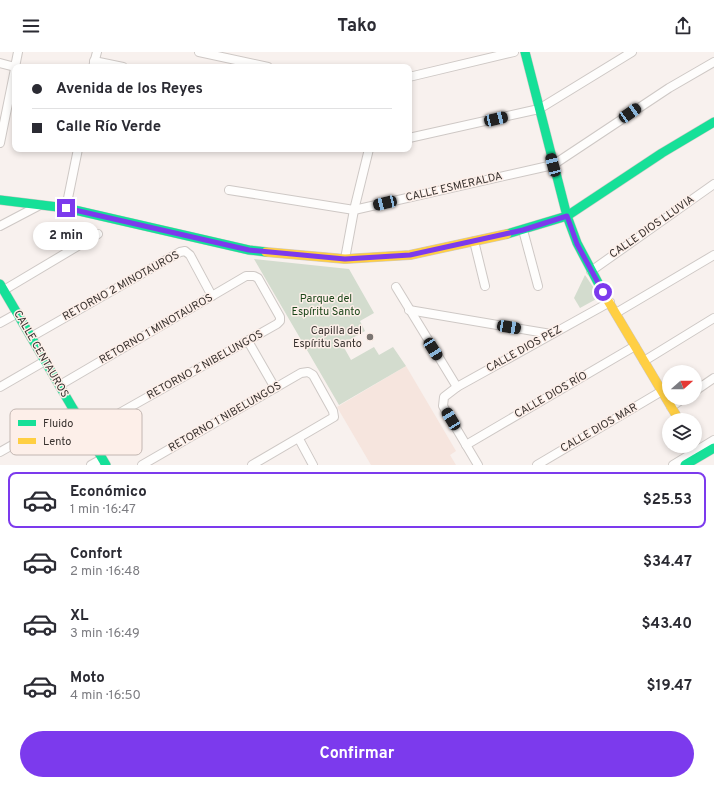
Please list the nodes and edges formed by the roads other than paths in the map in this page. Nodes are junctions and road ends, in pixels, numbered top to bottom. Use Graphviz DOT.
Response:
graph roads {
  1 [pos="18,52"];
  2 [pos="97,52"];
  3 [pos="199,52"];
  4 [pos="514,52"];
  5 [pos="525,52"];
  6 [pos="632,52"];
  7 [pos="714,62"];
  8 [pos="0,63"];
  9 [pos="16,64"];
  10 [pos="94,64"];
  11 [pos="254,64"];
  12 [pos="12,66"];
  13 [pos="412,76"];
  14 [pos="12,82"];
  15 [pos="539,109"];
  16 [pos="714,122"];
  17 [pos="412,137"];
  18 [pos="0,143"];
  19 [pos="77,152"];
  20 [pos="368,152"];
  21 [pos="553,165"];
  22 [pos="714,184"];
  23 [pos="229,190"];
  24 [pos="0,200"];
  25 [pos="42,204"];
  26 [pos="66,208"];
  27 [pos="354,210"];
  28 [pos="567,216"];
  29 [pos="0,226"];
  30 [pos="523,230"];
  31 [pos="98,234"];
  32 [pos="474,241"];
  33 [pos="714,255"];
  34 [pos="345,259"];
  35 [pos="591,270"];
  36 [pos="485,286"];
  37 [pos="538,286"];
  38 [pos="2,287"];
  39 [pos="396,287"];
  40 [pos="212,296"];
  41 [pos="610,302"];
  42 [pos="409,310"];
  43 [pos="18,313"];
  44 [pos="616,314"];
  45 [pos="714,318"];
  46 [pos="280,321"];
  47 [pos="0,323"];
  48 [pos="552,334"];
  49 [pos="31,337"];
  50 [pos="248,341"];
  51 [pos="635,346"];
  52 [pos="45,361"];
  53 [pos="644,361"];
  54 [pos="714,378"];
  55 [pos="60,385"];
  56 [pos="702,386"];
  57 [pos="0,387"];
  58 [pos="457,387"];
  59 [pos="275,388"];
  60 [pos="662,391"];
  61 [pos="674,405"];
  62 [pos="671,407"];
  63 [pos="73,409"];
  64 [pos="127,409"];
  65 [pos="675,413"];
  66 [pos="299,438"];
  67 [pos="714,440"];
  68 [pos="466,444"];
  69 [pos="10,446"];
  70 [pos="702,447"];
  71 [pos="714,448"];
  72 [pos="702,450"];
  73 [pos="0,452"];
  74 [pos="693,453"];
  75 [pos="694,453"];
  76 [pos="104,462"];
  77 [pos="92,465"];
  78 [pos="142,465"];
  79 [pos="252,465"];
  80 [pos="313,465"];
  81 [pos="478,465"];
  82 [pos="536,465"];
  83 [pos="673,465"];
  84 [pos="685,465"];
  1 -- 9 [label="street"];
  2 -- 10 [label="street"];
  3 -- 11 [label="street"];
  4 -- 13 [label="street"];
  5 -- 15 [label="street"];
  6 -- 15 [label="street"];
  7 -- 21 [label="street"];
  8 -- 12 [label="street"];
  14 -- 18 [label="street"];
  15 -- 17 [label="street"];
  15 -- 21 [label="street"];
  16 -- 28 [label="street"];
  19 -- 26 [label="street"];
  20 -- 27 [label="street"];
  21 -- 27 [label="street, CALLE ESMERALDA"];
  21 -- 28 [label="street"];
  22 -- 35 [label="street, CALLE DIOS LLUVIA"];
  23 -- 27 [label="street"];
  24 -- 25 [label="street"];
  25 -- 26 [label="street"];
  25 -- 29 [label="street"];
  26 -- 34 [label="street"];
  27 -- 34 [label="street"];
  28 -- 30 [label="street"];
  28 -- 35 [label="street"];
  30 -- 32 [label="street"];
  30 -- 37 [label="street"];
  31 -- 38 [label="street"];
  32 -- 34 [label="street"];
  32 -- 36 [label="street"];
  33 -- 44 [label="street"];
  35 -- 41 [label="street"];
  38 -- 43 [label="street, CALLE CENTAUROS"];
  39 -- 42 [label="street"];
  40 -- 46 [label="street, RETORNO 1 MINOTAUROS"];
  40 -- 49 [label="street, RETORNO 2 MINOTAUROS"];
  40 -- 55 [label="street, RETORNO 1 MINOTAUROS"];
  41 -- 44 [label="street"];
  41 -- 48 [label="street, CALLE DIOS PEZ"];
  42 -- 48 [label="street"];
  42 -- 58 [label="street"];
  43 -- 47 [label="street"];
  43 -- 49 [label="street, CALLE CENTAUROS"];
  44 -- 51 [label="street"];
  45 -- 53 [label="street"];
  46 -- 50 [label="street, RETORNO 2 NIBELUNGOS"];
  48 -- 58 [label="street, CALLE DIOS PEZ"];
  49 -- 52 [label="street, CALLE CENTAUROS"];
  50 -- 59 [label="street"];
  50 -- 64 [label="street, RETORNO 2 NIBELUNGOS"];
  51 -- 53 [label="street"];
  51 -- 68 [label="street, CALLE DIOS RÍO"];
  52 -- 55 [label="street, CALLE CENTAUROS"];
  52 -- 57 [label="street"];
  53 -- 60 [label="street"];
  54 -- 56 [label="street"];
  55 -- 63 [label="street, CALLE CENTAUROS"];
  58 -- 68 [label="street, CALLE DIOS PEZ"];
  59 -- 66 [label="street, RETORNO 1 NIBELUNGOS"];
  59 -- 78 [label="street, RETORNO 1 NIBELUNGOS"];
  60 -- 82 [label="street, CALLE DIOS MAR"];
  61 -- 62 [label="street"];
  62 -- 65 [label="street"];
  66 -- 79 [label="street"];
  66 -- 80 [label="street"];
  67 -- 70 [label="street"];
  68 -- 81 [label="street"];
  69 -- 73 [label="street"];
  71 -- 72 [label="street"];
  74 -- 83 [label="street"];
  75 -- 84 [label="street"];
  76 -- 77 [label="street"];
}
